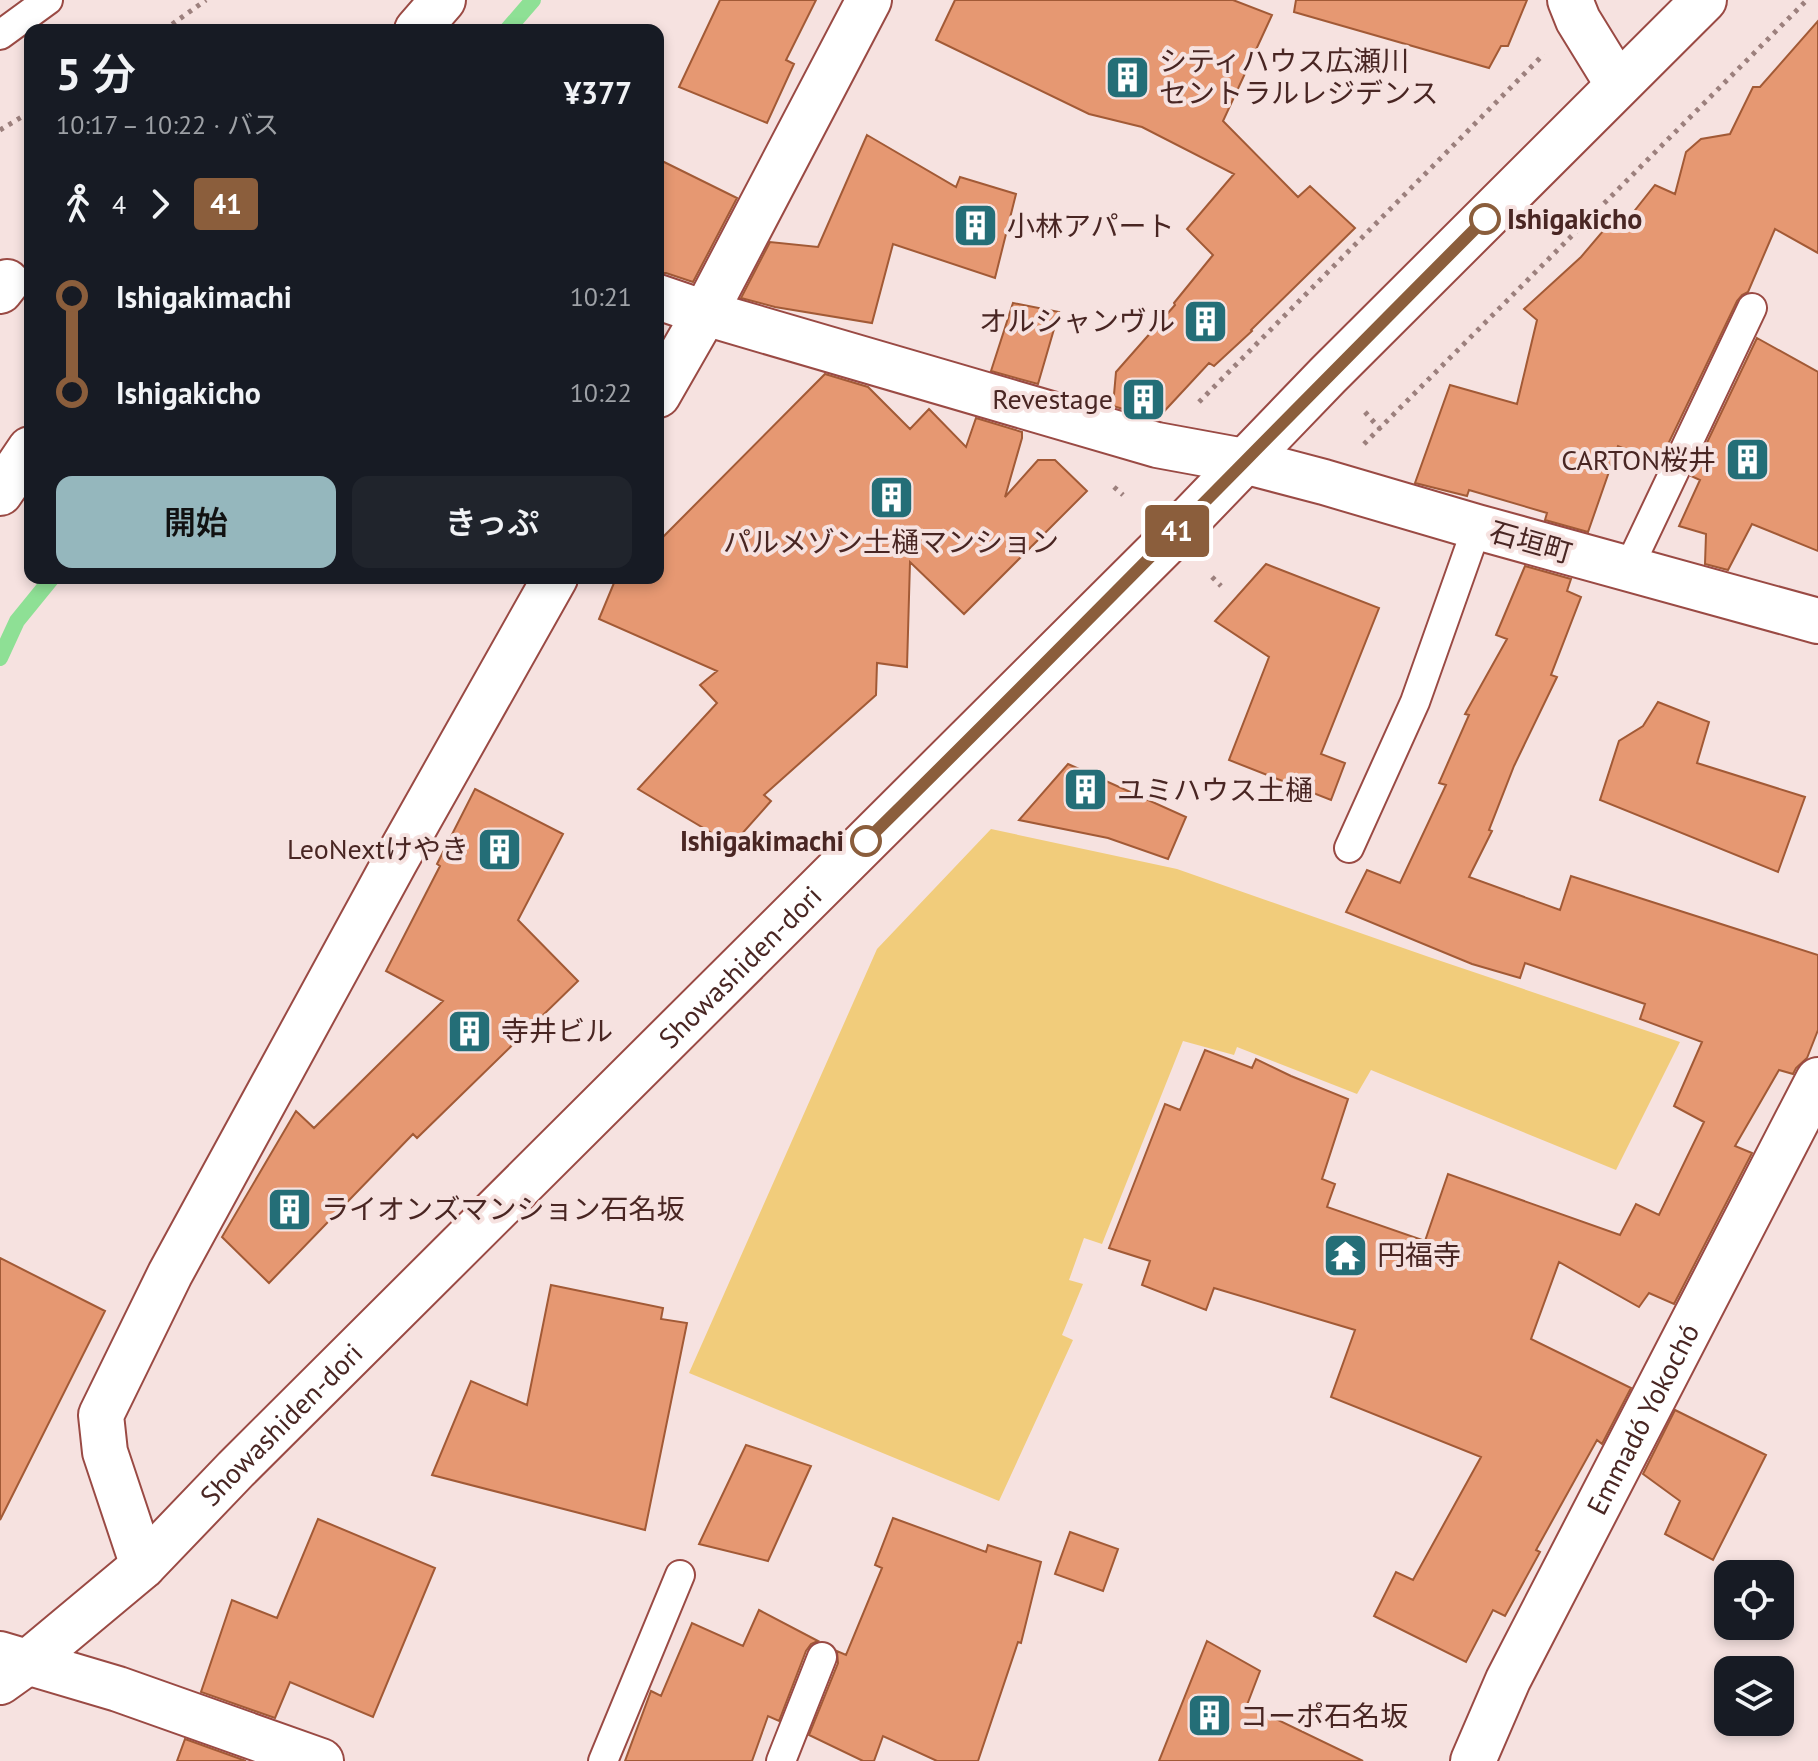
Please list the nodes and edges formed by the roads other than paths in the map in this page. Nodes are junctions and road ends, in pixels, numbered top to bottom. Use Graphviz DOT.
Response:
graph roads {
  1 [pos="48,0"];
  2 [pos="443,0"];
  3 [pos="869,0"];
  4 [pos="1570,0"];
  5 [pos="1704,0"];
  6 [pos="422,24"];
  7 [pos="0,35"];
  8 [pos="1618,85"];
  9 [pos="664,299"];
  10 [pos="1752,308"];
  11 [pos="705,313"];
  12 [pos="664,385"];
  13 [pos="24,458"];
  14 [pos="1244,461"];
  15 [pos="0,493"];
  16 [pos="1477,527"];
  17 [pos="1628,569"];
  18 [pos="552,584"];
  19 [pos="1818,621"];
  20 [pos="1349,848"];
  21 [pos="1818,1080"];
  22 [pos="143,1566"];
  23 [pos="680,1575"];
  24 [pos="822,1657"];
  25 [pos="9,1666"];
  26 [pos="321,1761"];
  27 [pos="603,1761"];
  28 [pos="781,1761"];
  29 [pos="1473,1761"];
  1 -- 7 [label="lane"];
  2 -- 6 [label="street"];
  3 -- 11 [label="street"];
  4 -- 8 [label="street"];
  5 -- 8 [label="street, Showashiden-dori"];
  8 -- 14 [label="street, Showashiden-dori"];
  9 -- 11 [label="street, 石垣町"];
  10 -- 17 [label="lane"];
  11 -- 12 [label="street"];
  11 -- 14 [label="street, 石垣町"];
  13 -- 15 [label="street"];
  14 -- 16 [label="street, 石垣町"];
  14 -- 22 [label="street, Showashiden-dori"];
  16 -- 17 [label="street, 石垣町"];
  16 -- 20 [label="lane"];
  17 -- 19 [label="street, 石垣町"];
  18 -- 22 [label="street"];
  21 -- 29 [label="street, Emmadó Yokochó"];
  22 -- 25 [label="street, Showashiden-dori"];
  23 -- 27 [label="lane"];
  24 -- 28 [label="lane"];
  25 -- 26 [label="street"];
}
